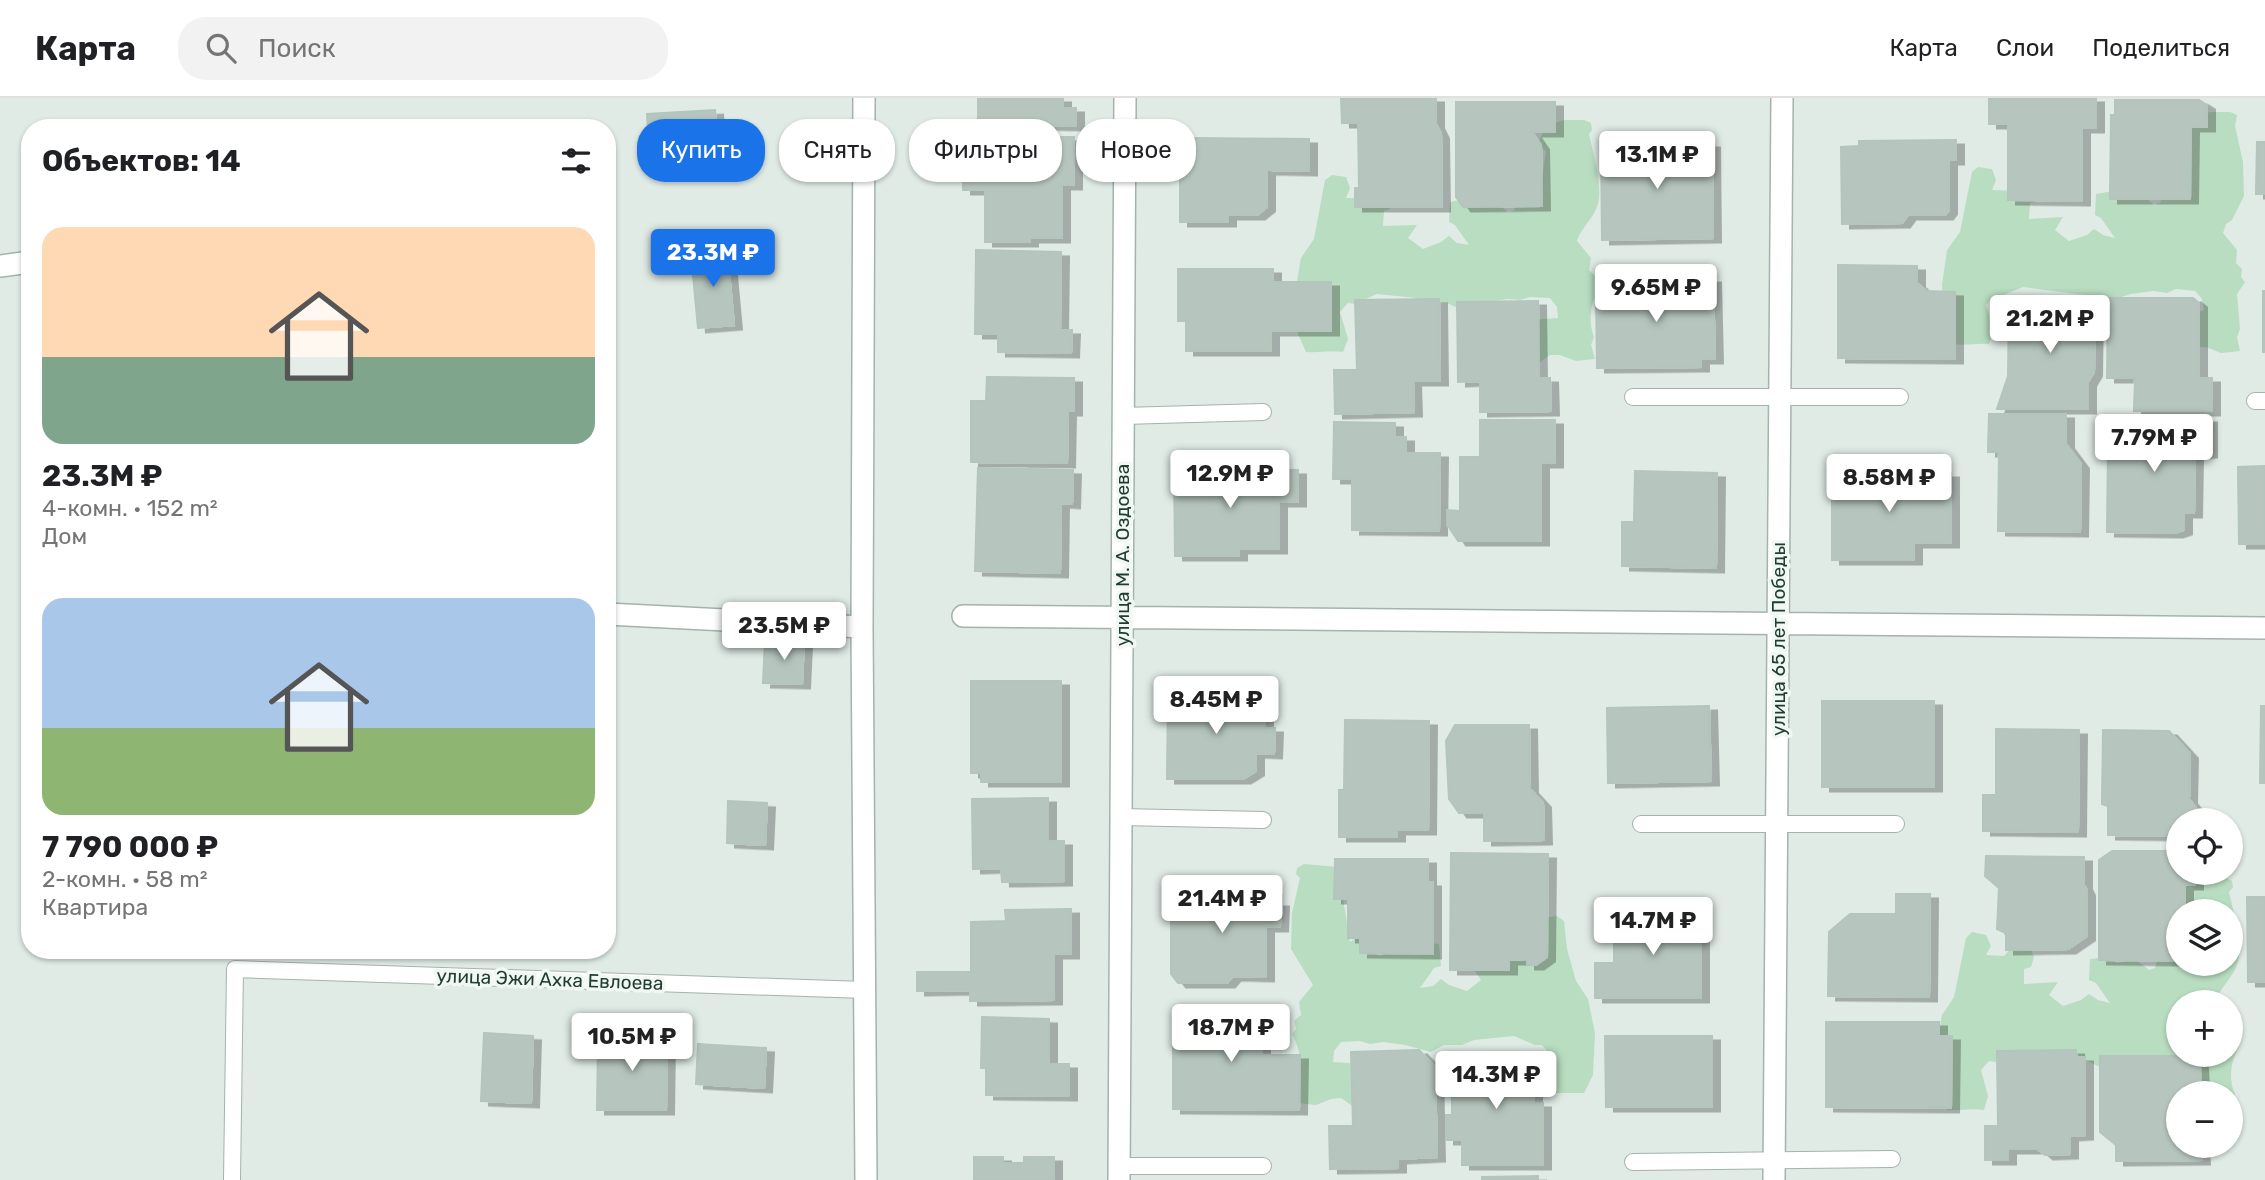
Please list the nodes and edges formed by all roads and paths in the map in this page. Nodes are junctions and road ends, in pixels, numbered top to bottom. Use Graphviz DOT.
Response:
graph roads {
  1 [pos="864,98"];
  2 [pos="1125,98"];
  3 [pos="1782,98"];
  4 [pos="21,263"];
  5 [pos="0,266"];
  6 [pos="1633,397"];
  7 [pos="1780,397"];
  8 [pos="1900,397"];
  9 [pos="1263,412"];
  10 [pos="1123,416"];
  11 [pos="616,614"];
  12 [pos="964,616"];
  13 [pos="1122,617"];
  14 [pos="1779,623"];
  15 [pos="862,627"];
  16 [pos="2265,628"];
  17 [pos="1121,817"];
  18 [pos="1263,820"];
  19 [pos="1641,824"];
  20 [pos="1777,824"];
  21 [pos="1896,824"];
  22 [pos="865,990"];
  23 [pos="1892,1158"];
  24 [pos="1633,1162"];
  25 [pos="1263,1167"];
  26 [pos="1774,1170"];
  27 [pos="1119,1173"];
  28 [pos="232,1180"];
  29 [pos="866,1180"];
  1 -- 15 [label="street"];
  2 -- 10 [label="street, улица М. А. Оздоева"];
  3 -- 7 [label="street, улица 65 лет Победы"];
  4 -- 5 [label="street"];
  6 -- 7 [label="lane"];
  7 -- 8 [label="lane"];
  7 -- 14 [label="street, улица 65 лет Победы"];
  9 -- 10 [label="lane"];
  10 -- 13 [label="street, улица М. А. Оздоева"];
  11 -- 15 [label="street"];
  12 -- 13 [label="street"];
  13 -- 14 [label="street"];
  13 -- 17 [label="street, улица М. А. Оздоева"];
  14 -- 16 [label="street"];
  14 -- 20 [label="street, улица 65 лет Победы"];
  15 -- 22 [label="street"];
  17 -- 18 [label="lane"];
  17 -- 27 [label="street, улица М. А. Оздоева"];
  19 -- 20 [label="lane"];
  20 -- 21 [label="lane"];
  20 -- 26 [label="street, улица 65 лет Победы"];
  22 -- 28 [label="lane, улица Эжи Ахка Евлоева"];
  22 -- 29 [label="street"];
  23 -- 26 [label="lane"];
  24 -- 26 [label="lane"];
  25 -- 27 [label="lane"];
}
